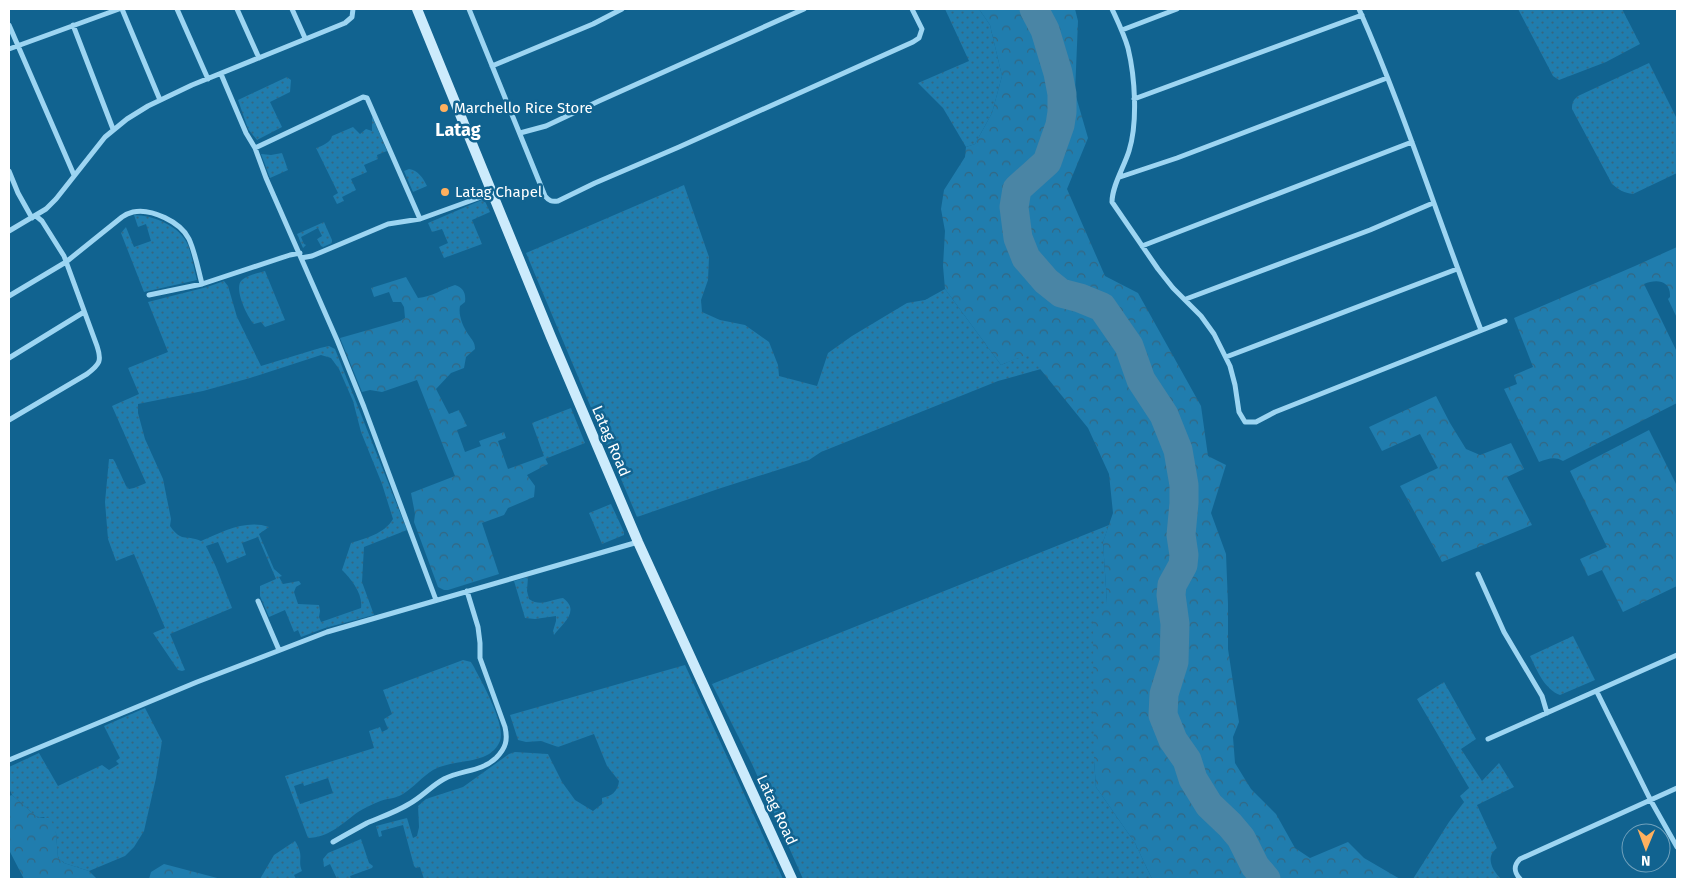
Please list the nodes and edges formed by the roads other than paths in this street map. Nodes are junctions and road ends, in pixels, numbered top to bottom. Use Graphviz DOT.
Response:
graph roads {
  1 [pos="120,9"];
  2 [pos="177,9"];
  3 [pos="237,9"];
  4 [pos="292,9"];
  5 [pos="353,9"];
  6 [pos="416,9"];
  7 [pos="469,9"];
  8 [pos="622,9"];
  9 [pos="804,9"];
  10 [pos="912,9"];
  11 [pos="1112,9"];
  12 [pos="1177,9"];
  13 [pos="1359,9"];
  14 [pos="1362,15"];
  15 [pos="9,25"];
  16 [pos="73,25"];
  17 [pos="1122,30"];
  18 [pos="305,38"];
  19 [pos="17,46"];
  20 [pos="9,49"];
  21 [pos="259,58"];
  22 [pos="492,66"];
  23 [pos="221,74"];
  24 [pos="1387,78"];
  25 [pos="208,79"];
  26 [pos="1134,99"];
  27 [pos="160,100"];
  28 [pos="113,129"];
  29 [pos="520,133"];
  30 [pos="1412,142"];
  31 [pos="255,148"];
  32 [pos="9,171"];
  33 [pos="74,175"];
  34 [pos="1120,178"];
  35 [pos="492,193"];
  36 [pos="1433,203"];
  37 [pos="34,217"];
  38 [pos="420,219"];
  39 [pos="9,231"];
  40 [pos="1142,246"];
  41 [pos="300,255"];
  42 [pos="66,262"];
  43 [pos="1457,269"];
  44 [pos="202,284"];
  45 [pos="149,295"];
  46 [pos="9,296"];
  47 [pos="1186,299"];
  48 [pos="84,312"];
  49 [pos="1506,321"];
  50 [pos="1481,330"];
  51 [pos="1226,357"];
  52 [pos="9,358"];
  53 [pos="9,420"];
  54 [pos="638,542"];
  55 [pos="1478,574"];
  56 [pos="467,591"];
  57 [pos="436,600"];
  58 [pos="258,601"];
  59 [pos="279,650"];
  60 [pos="1677,655"];
  61 [pos="1597,692"];
  62 [pos="1547,713"];
  63 [pos="1488,739"];
  64 [pos="9,760"];
  65 [pos="1677,788"];
  66 [pos="1651,801"];
  67 [pos="334,842"];
  68 [pos="1677,847"];
  69 [pos="792,879"];
  70 [pos="1520,879"];
  1 -- 16 [label="street"];
  1 -- 27 [label="street"];
  2 -- 25 [label="street"];
  3 -- 21 [label="street"];
  4 -- 18 [label="street"];
  5 -- 18 [label="street"];
  6 -- 35 [label="street, Latag Road"];
  7 -- 22 [label="street"];
  8 -- 22 [label="street"];
  9 -- 29 [label="street"];
  10 -- 29 [label="street"];
  11 -- 17 [label="street"];
  12 -- 17 [label="street"];
  13 -- 14 [label="street"];
  14 -- 24 [label="street"];
  14 -- 26 [label="street"];
  15 -- 19 [label="street"];
  16 -- 19 [label="street"];
  16 -- 28 [label="street"];
  17 -- 26 [label="street"];
  18 -- 21 [label="street"];
  19 -- 20 [label="street"];
  19 -- 33 [label="street"];
  21 -- 23 [label="street"];
  22 -- 29 [label="street"];
  23 -- 25 [label="street"];
  23 -- 31 [label="street"];
  24 -- 30 [label="street"];
  24 -- 34 [label="street"];
  25 -- 27 [label="street"];
  26 -- 34 [label="street"];
  27 -- 28 [label="street"];
  28 -- 33 [label="street"];
  30 -- 36 [label="street"];
  30 -- 40 [label="street"];
  31 -- 38 [label="street"];
  31 -- 41 [label="street"];
  32 -- 37 [label="street"];
  33 -- 37 [label="street"];
  34 -- 40 [label="street"];
  35 -- 38 [label="street"];
  35 -- 54 [label="street, Latag Road"];
  36 -- 43 [label="street"];
  36 -- 47 [label="street"];
  37 -- 39 [label="street"];
  37 -- 42 [label="street"];
  38 -- 41 [label="street"];
  40 -- 47 [label="street"];
  41 -- 44 [label="street"];
  41 -- 57 [label="street"];
  42 -- 44 [label="street"];
  42 -- 46 [label="street"];
  42 -- 48 [label="street"];
  43 -- 50 [label="street"];
  43 -- 51 [label="street"];
  44 -- 45 [label="street"];
  47 -- 51 [label="street"];
  48 -- 52 [label="street"];
  48 -- 53 [label="street"];
  49 -- 50 [label="street"];
  50 -- 51 [label="street"];
  54 -- 56 [label="street"];
  54 -- 69 [label="street, Latag Road"];
  55 -- 62 [label="street"];
  56 -- 57 [label="street"];
  56 -- 67 [label="street"];
  57 -- 59 [label="street"];
  58 -- 59 [label="street"];
  59 -- 64 [label="street"];
  60 -- 61 [label="street"];
  61 -- 62 [label="street"];
  61 -- 66 [label="street"];
  62 -- 63 [label="street"];
  65 -- 66 [label="street"];
  66 -- 68 [label="street"];
  66 -- 70 [label="street"];
}
